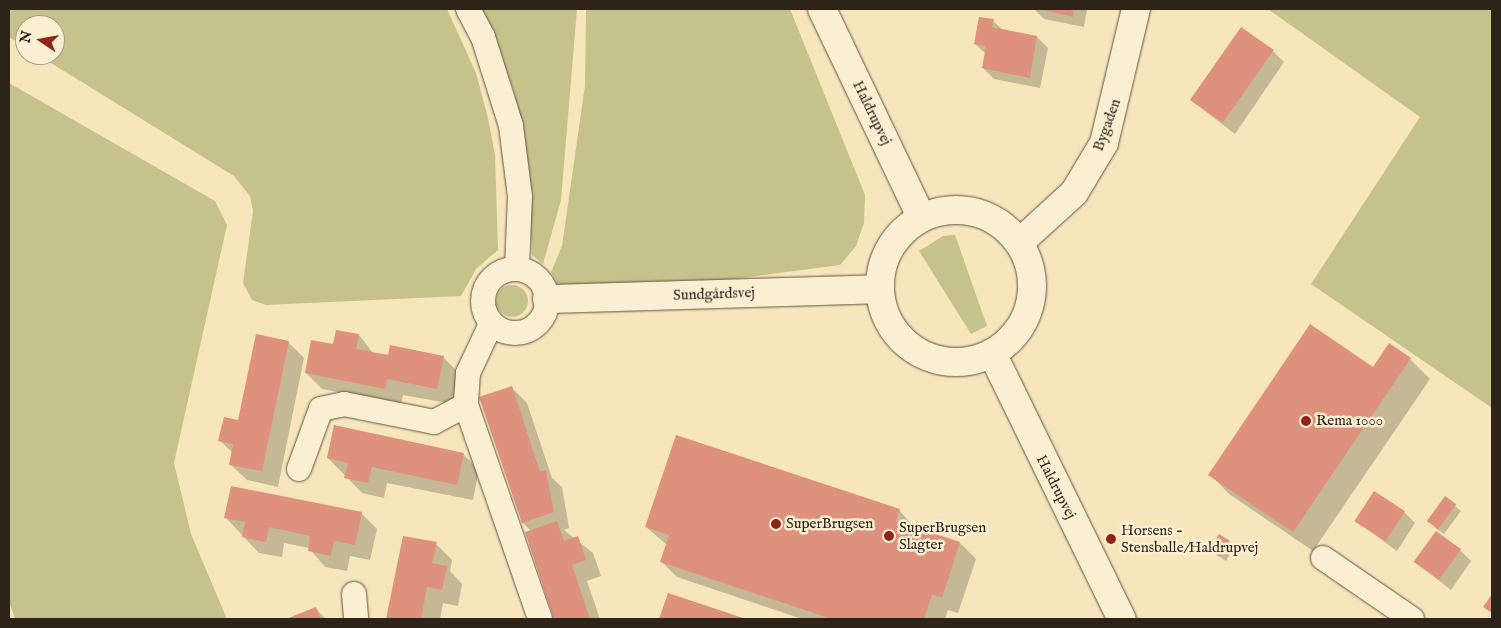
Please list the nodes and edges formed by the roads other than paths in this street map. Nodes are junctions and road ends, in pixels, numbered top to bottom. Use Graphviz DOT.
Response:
graph roads {
  1 [pos="468,9"];
  2 [pos="822,9"];
  3 [pos="1136,9"];
  4 [pos="921,217"];
  5 [pos="1019,243"];
  6 [pos="516,269"];
  7 [pos="880,289"];
  8 [pos="548,299"];
  9 [pos="491,324"];
  10 [pos="992,353"];
  11 [pos="466,405"];
  12 [pos="299,469"];
  13 [pos="1323,558"];
  14 [pos="354,594"];
  15 [pos="1118,618"];
  16 [pos="356,619"];
  17 [pos="540,619"];
  18 [pos="1412,619"];
  1 -- 6 [label="street"];
  2 -- 4 [label="main road, Haldrupvej"];
  3 -- 5 [label="main road, Bygaden"];
  4 -- 5 [label="main road"];
  4 -- 7 [label="main road"];
  5 -- 10 [label="main road"];
  6 -- 8 [label="street"];
  6 -- 9 [label="street"];
  7 -- 8 [label="main road, Sundgårdsvej"];
  7 -- 10 [label="main road"];
  8 -- 9 [label="street"];
  9 -- 11 [label="street"];
  10 -- 15 [label="main road, Haldrupvej"];
  11 -- 12 [label="street"];
  11 -- 17 [label="street"];
  13 -- 18 [label="street"];
  14 -- 16 [label="street"];
}
